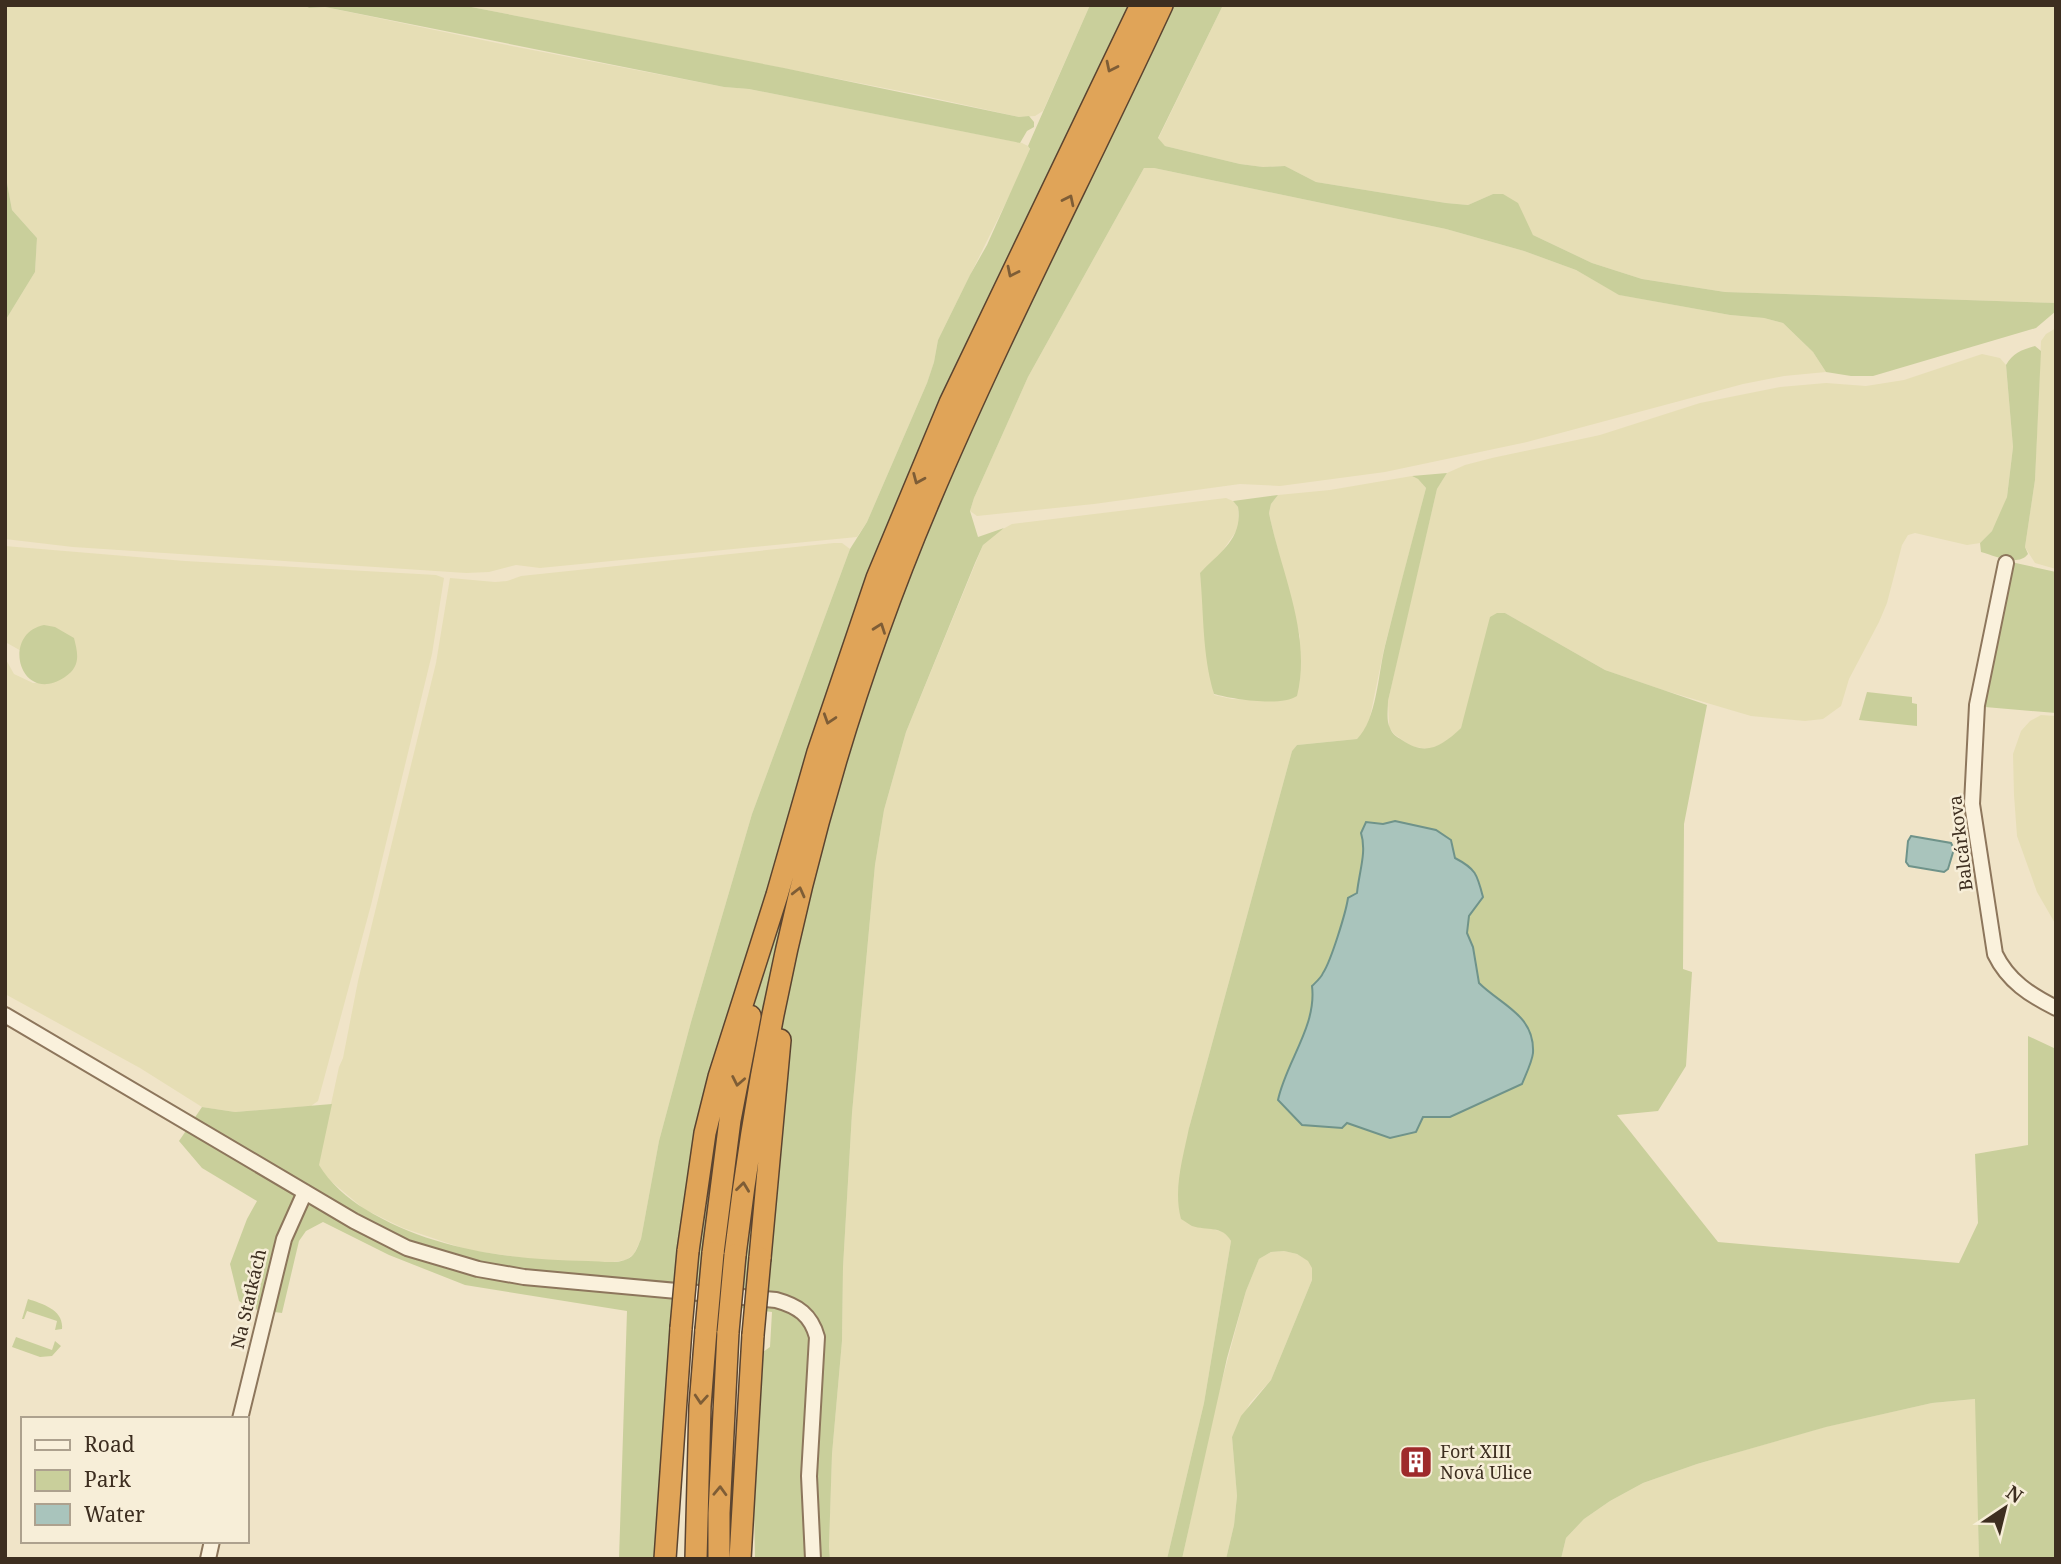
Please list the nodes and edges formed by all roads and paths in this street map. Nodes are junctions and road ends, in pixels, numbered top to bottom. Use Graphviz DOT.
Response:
graph roads {
  1 [pos="1141,5"];
  2 [pos="1162,5"];
  3 [pos="2006,563"];
  4 [pos="777,895"];
  5 [pos="791,925"];
  6 [pos="2056,1009"];
  7 [pos="5,1015"];
  8 [pos="305,1192"];
  9 [pos="240,1417"];
  10 [pos="746,1456"];
  11 [pos="673,1462"];
  12 [pos="665,1559"];
  13 [pos="674,1559"];
  14 [pos="696,1559"];
  15 [pos="719,1559"];
  16 [pos="740,1559"];
  17 [pos="748,1559"];
  18 [pos="813,1559"];
  1 -- 4 [label="highway, one-way"];
  5 -- 2 [label="highway, one-way"];
  3 -- 6 [label="street, Balcárkova"];
  4 -- 11 [label="highway, bridge"];
  4 -- 14 [label="highway, one-way, bridge"];
  5 -- 10 [label="highway, bridge"];
  15 -- 5 [label="highway, one-way, bridge"];
  7 -- 8 [label="street"];
  8 -- 9 [label="street, Na Statkách"];
  8 -- 18 [label="street"];
  10 -- 16 [label="highway"];
  10 -- 17 [label="highway"];
  11 -- 12 [label="highway"];
  11 -- 13 [label="highway"];
}
